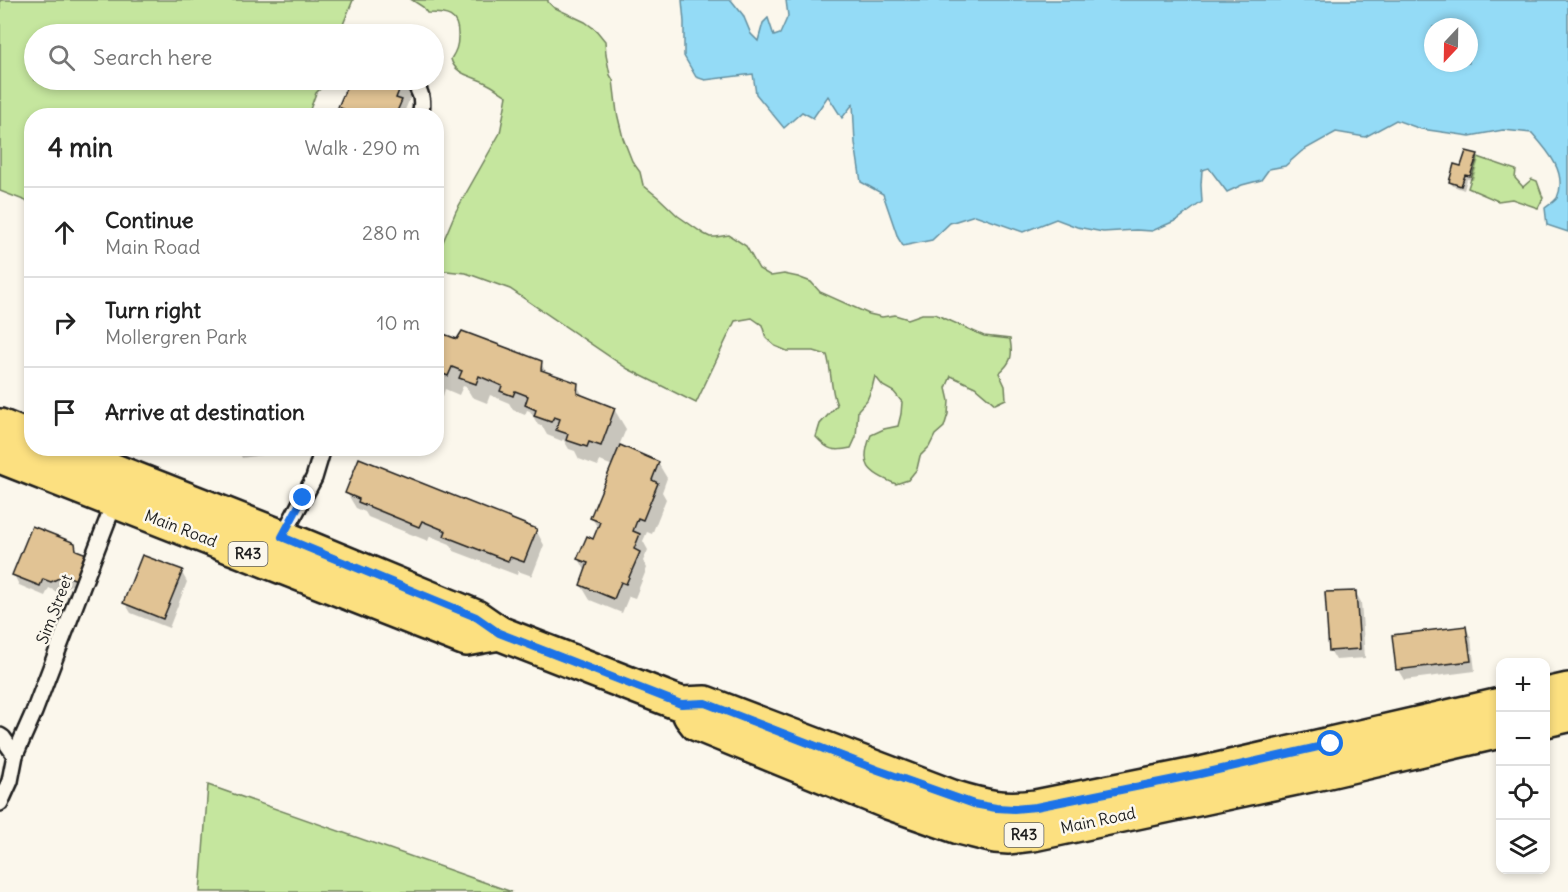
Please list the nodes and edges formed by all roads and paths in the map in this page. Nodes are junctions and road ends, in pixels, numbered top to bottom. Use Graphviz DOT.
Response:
graph roads {
  1 [pos="419,90"];
  2 [pos="422,108"];
  3 [pos="0,426"];
  4 [pos="24,435"];
  5 [pos="0,456"];
  6 [pos="68,456"];
  7 [pos="321,456"];
  8 [pos="119,489"];
  9 [pos="277,551"];
  10 [pos="1568,690"];
  11 [pos="1550,694"];
  12 [pos="681,704"];
  13 [pos="1496,706"];
  14 [pos="1568,715"];
  15 [pos="1550,719"];
  16 [pos="1496,732"];
  17 [pos="0,736"];
  18 [pos="15,755"];
  19 [pos="0,803"];
  1 -- 2 [label="lane"];
  3 -- 4 [label="main road"];
  5 -- 8 [label="main road, Main Road / R43"];
  6 -- 8 [label="main road, Main Road / R43"];
  7 -- 9 [label="lane"];
  8 -- 9 [label="main road, Main Road / R43"];
  8 -- 18 [label="lane, Sim Street"];
  9 -- 12 [label="main road, Main Road / R43"];
  10 -- 11 [label="main road"];
  12 -- 13 [label="main road, Main Road / R43"];
  12 -- 16 [label="main road, Main Road / R43"];
  14 -- 15 [label="main road"];
  17 -- 18 [label="lane"];
  18 -- 19 [label="lane, Sim Street"];
}
